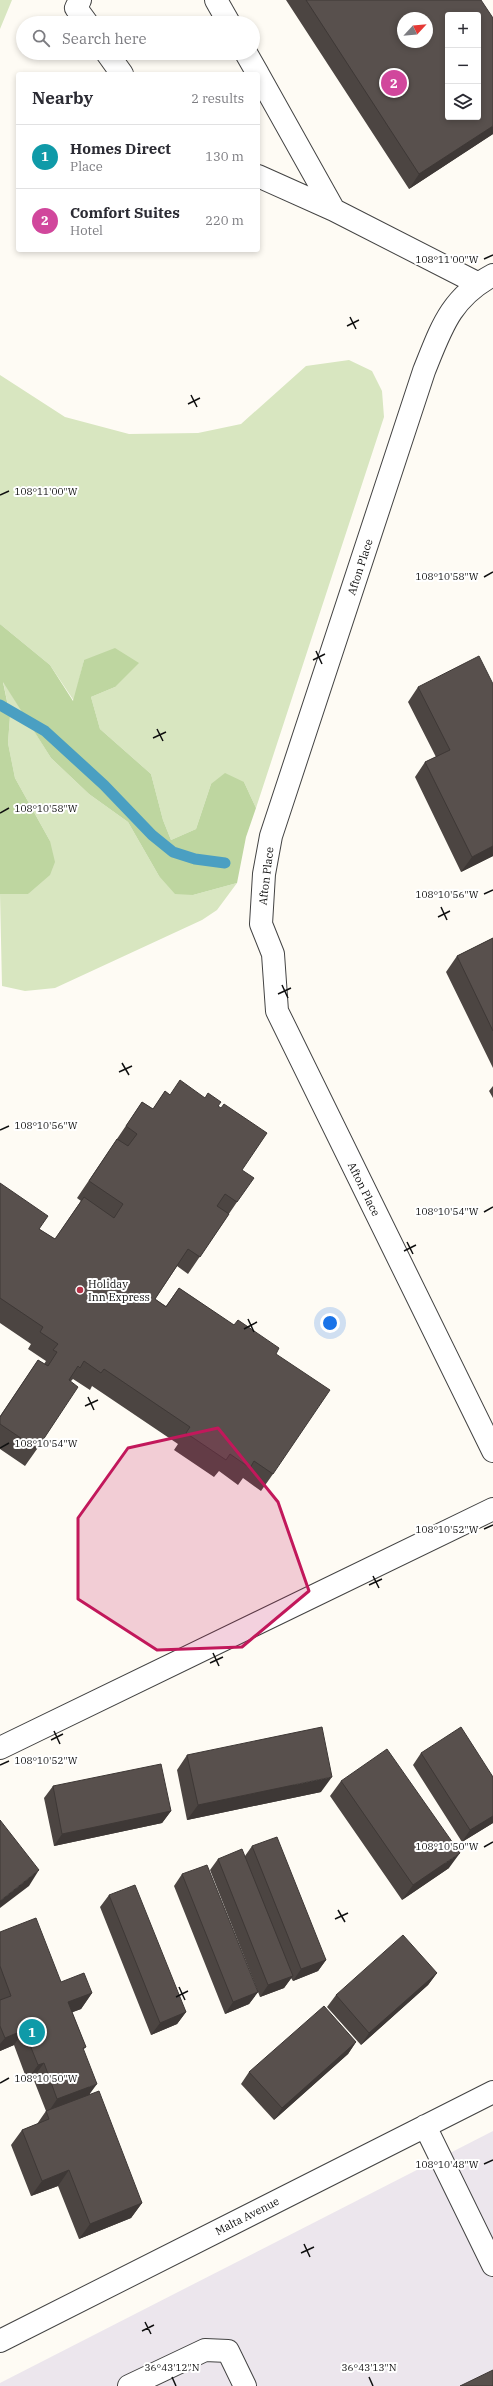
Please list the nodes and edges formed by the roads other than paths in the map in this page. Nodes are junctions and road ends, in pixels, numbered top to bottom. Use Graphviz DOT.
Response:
graph roads {
  1 [pos="80,0"];
  2 [pos="216,0"];
  3 [pos="82,16"];
  4 [pos="225,16"];
  5 [pos="113,60"];
  6 [pos="250,60"];
  7 [pos="121,72"];
  8 [pos="257,72"];
  9 [pos="260,78"];
  10 [pos="260,177"];
  11 [pos="334,210"];
  12 [pos="485,279"];
  13 [pos="493,1452"];
  14 [pos="493,1509"];
  15 [pos="0,1748"];
  16 [pos="493,2092"];
  17 [pos="425,2126"];
  18 [pos="493,2264"];
  19 [pos="0,2340"];
  20 [pos="129,2386"];
  21 [pos="245,2386"];
  1 -- 3 [label="street"];
  2 -- 4 [label="street"];
  5 -- 7 [label="street"];
  6 -- 8 [label="street"];
  9 -- 11 [label="street"];
  10 -- 11 [label="street"];
  11 -- 12 [label="street"];
  12 -- 13 [label="street, Afton Place"];
  14 -- 15 [label="street"];
  16 -- 17 [label="street, Malta Avenue"];
  17 -- 18 [label="street"];
  17 -- 19 [label="street, Malta Avenue"];
  20 -- 21 [label="street"];
}
